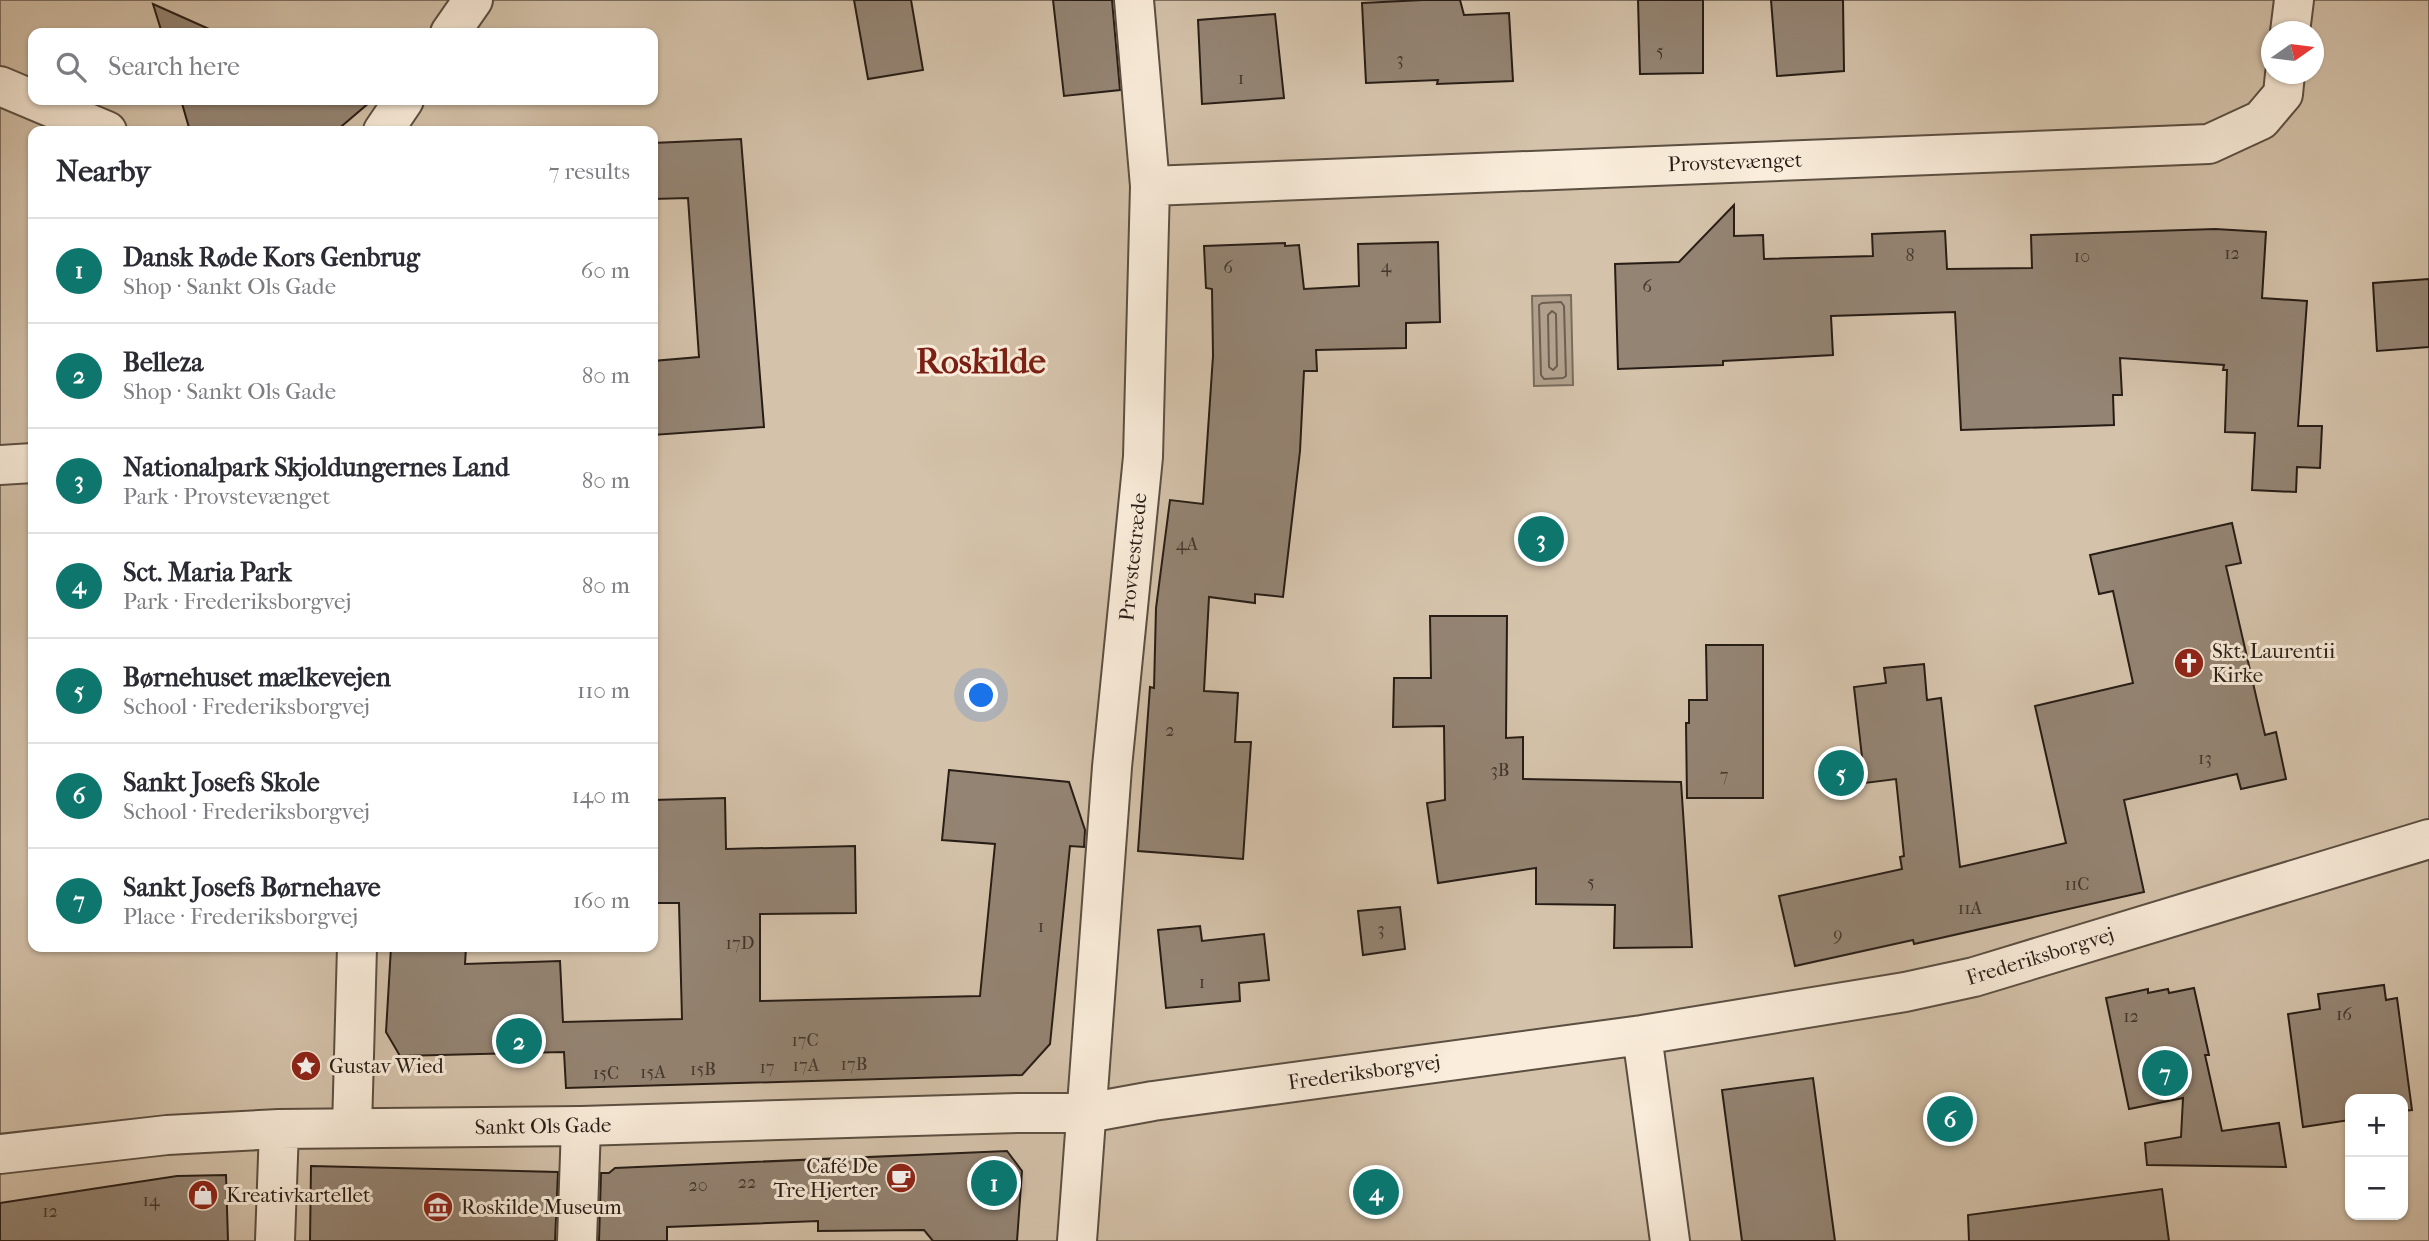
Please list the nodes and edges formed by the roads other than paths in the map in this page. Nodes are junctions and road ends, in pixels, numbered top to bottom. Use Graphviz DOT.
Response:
graph roads {
  1 [pos="473,0"];
  2 [pos="1134,0"];
  3 [pos="2294,0"];
  4 [pos="2291,21"];
  5 [pos="453,28"];
  6 [pos="2284,84"];
  7 [pos="0,86"];
  8 [pos="28,98"];
  9 [pos="45,105"];
  10 [pos="401,105"];
  11 [pos="95,126"];
  12 [pos="386,126"];
  13 [pos="1150,186"];
  14 [pos="2429,839"];
  15 [pos="358,952"];
  16 [pos="1642,1035"];
  17 [pos="1087,1113"];
  18 [pos="581,1126"];
  19 [pos="352,1128"];
  20 [pos="279,1129"];
  21 [pos="0,1154"];
  22 [pos="275,1241"];
  23 [pos="577,1241"];
  24 [pos="1077,1241"];
  25 [pos="1670,1241"];
  1 -- 5 [label="street"];
  2 -- 13 [label="street, Provstestræde"];
  3 -- 4 [label="street"];
  6 -- 13 [label="street, Provstevænget"];
  7 -- 8 [label="street"];
  9 -- 11 [label="street"];
  10 -- 12 [label="street"];
  13 -- 17 [label="street, Provstestræde"];
  14 -- 16 [label="street, Frederiksborgvej"];
  15 -- 19 [label="street"];
  16 -- 17 [label="street, Frederiksborgvej"];
  16 -- 25 [label="street"];
  17 -- 18 [label="street, Sankt Ols Gade"];
  17 -- 24 [label="street, Provstestræde"];
  18 -- 19 [label="street, Sankt Ols Gade"];
  18 -- 23 [label="street"];
  19 -- 20 [label="street, Sankt Ols Gade"];
  20 -- 21 [label="street, Sankt Ols Gade"];
  20 -- 22 [label="street"];
}
